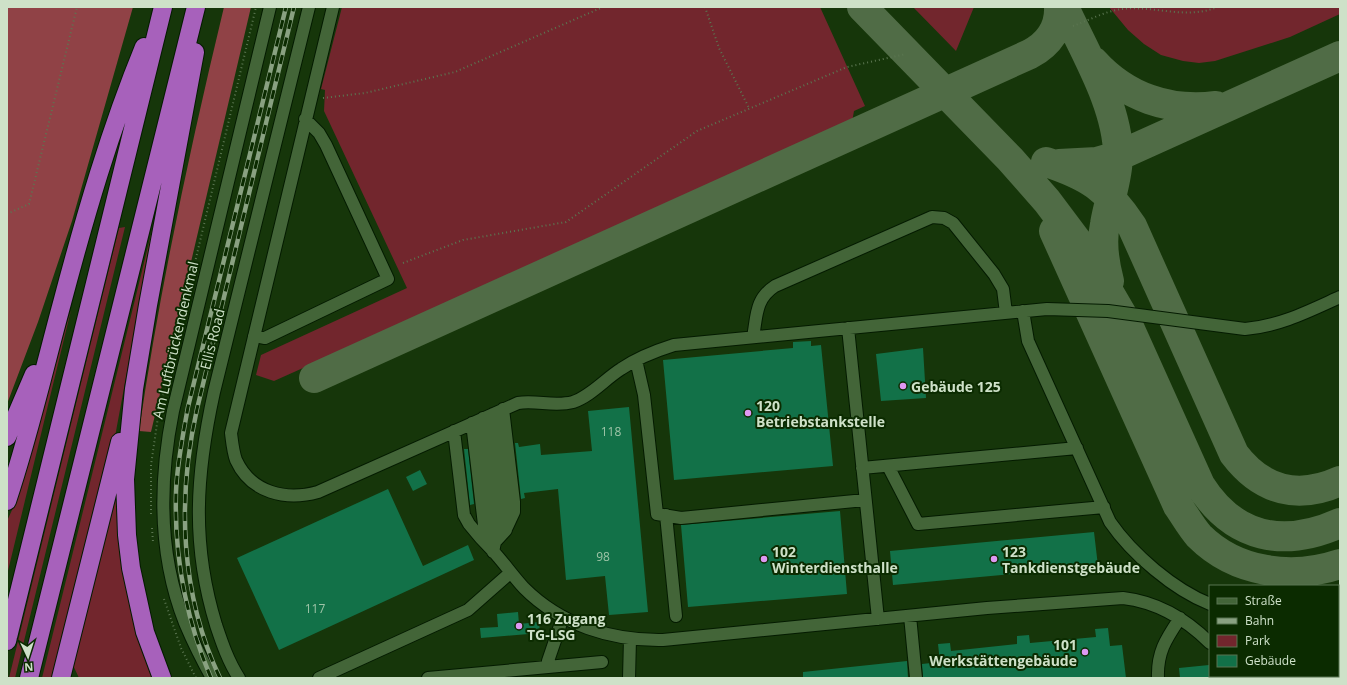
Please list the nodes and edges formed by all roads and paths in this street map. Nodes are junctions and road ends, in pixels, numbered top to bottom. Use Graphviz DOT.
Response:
graph roads {
  1 [pos="77,7"];
  2 [pos="161,7"];
  3 [pos="196,7"];
  4 [pos="202,7"];
  5 [pos="256,7"];
  6 [pos="270,7"];
  7 [pos="309,7"];
  8 [pos="333,7"];
  9 [pos="603,7"];
  10 [pos="705,7"];
  11 [pos="1217,7"];
  12 [pos="1073,26"];
  13 [pos="906,54"];
  14 [pos="311,95"];
  15 [pos="749,108"];
  16 [pos="305,119"];
  17 [pos="7,214"];
  18 [pos="404,263"];
  19 [pos="1340,297"];
  20 [pos="62,304"];
  21 [pos="1023,312"];
  22 [pos="1006,313"];
  23 [pos="848,328"];
  24 [pos="254,336"];
  25 [pos="753,337"];
  26 [pos="636,360"];
  27 [pos="134,388"];
  28 [pos="487,416"];
  29 [pos="158,417"];
  30 [pos="454,431"];
  31 [pos="7,437"];
  32 [pos="1077,448"];
  33 [pos="888,466"];
  34 [pos="862,468"];
  35 [pos="865,500"];
  36 [pos="7,501"];
  37 [pos="1104,507"];
  38 [pos="666,515"];
  39 [pos="494,547"];
  40 [pos="510,573"];
  41 [pos="1209,603"];
  42 [pos="676,616"];
  43 [pos="910,616"];
  44 [pos="562,617"];
  45 [pos="1180,618"];
  46 [pos="878,619"];
  47 [pos="630,639"];
  48 [pos="7,641"];
  49 [pos="1209,643"];
  50 [pos="602,662"];
  51 [pos="548,667"];
  52 [pos="29,678"];
  53 [pos="61,678"];
  54 [pos="162,678"];
  55 [pos="212,678"];
  56 [pos="239,678"];
  57 [pos="319,678"];
  58 [pos="428,678"];
  59 [pos="630,678"];
  60 [pos="916,678"];
  61 [pos="1158,678"];
  1 -- 17 [label="path"];
  2 -- 20 [label="highway"];
  2 -- 48 [label="highway"];
  3 -- 52 [label="highway"];
  4 -- 27 [label="highway"];
  5 -- 29 [label="path"];
  6 -- 55 [label="street, Am Luftbrückendenkmal"];
  7 -- 56 [label="street, Ellis Road"];
  8 -- 14 [label="street"];
  9 -- 14 [label="path"];
  10 -- 15 [label="path"];
  11 -- 12 [label="path"];
  13 -- 15 [label="path"];
  14 -- 16 [label="street"];
  15 -- 18 [label="path"];
  16 -- 24 [label="street"];
  16 -- 24 [label="street"];
  19 -- 21 [label="street"];
  20 -- 31 [label="highway"];
  20 -- 36 [label="highway"];
  21 -- 22 [label="street"];
  21 -- 32 [label="street"];
  22 -- 23 [label="street"];
  22 -- 25 [label="street"];
  23 -- 25 [label="street"];
  23 -- 34 [label="street"];
  24 -- 30 [label="street"];
  25 -- 26 [label="street"];
  26 -- 28 [label="street"];
  26 -- 38 [label="street"];
  27 -- 53 [label="highway"];
  27 -- 54 [label="highway"];
  28 -- 30 [label="street"];
  28 -- 39 [label="street"];
  28 -- 39 [label="street"];
  30 -- 39 [label="street"];
  32 -- 33 [label="street"];
  32 -- 37 [label="street"];
  33 -- 34 [label="street"];
  33 -- 37 [label="street"];
  34 -- 35 [label="street"];
  35 -- 38 [label="street"];
  35 -- 46 [label="street"];
  37 -- 41 [label="street"];
  38 -- 42 [label="street"];
  39 -- 40 [label="street"];
  40 -- 44 [label="street"];
  40 -- 57 [label="street"];
  43 -- 45 [label="street"];
  43 -- 46 [label="street"];
  43 -- 60 [label="street"];
  44 -- 47 [label="street"];
  44 -- 51 [label="street"];
  45 -- 49 [label="street"];
  45 -- 61 [label="street"];
  46 -- 47 [label="street"];
  47 -- 59 [label="street"];
  50 -- 51 [label="street"];
  51 -- 58 [label="street"];
}
